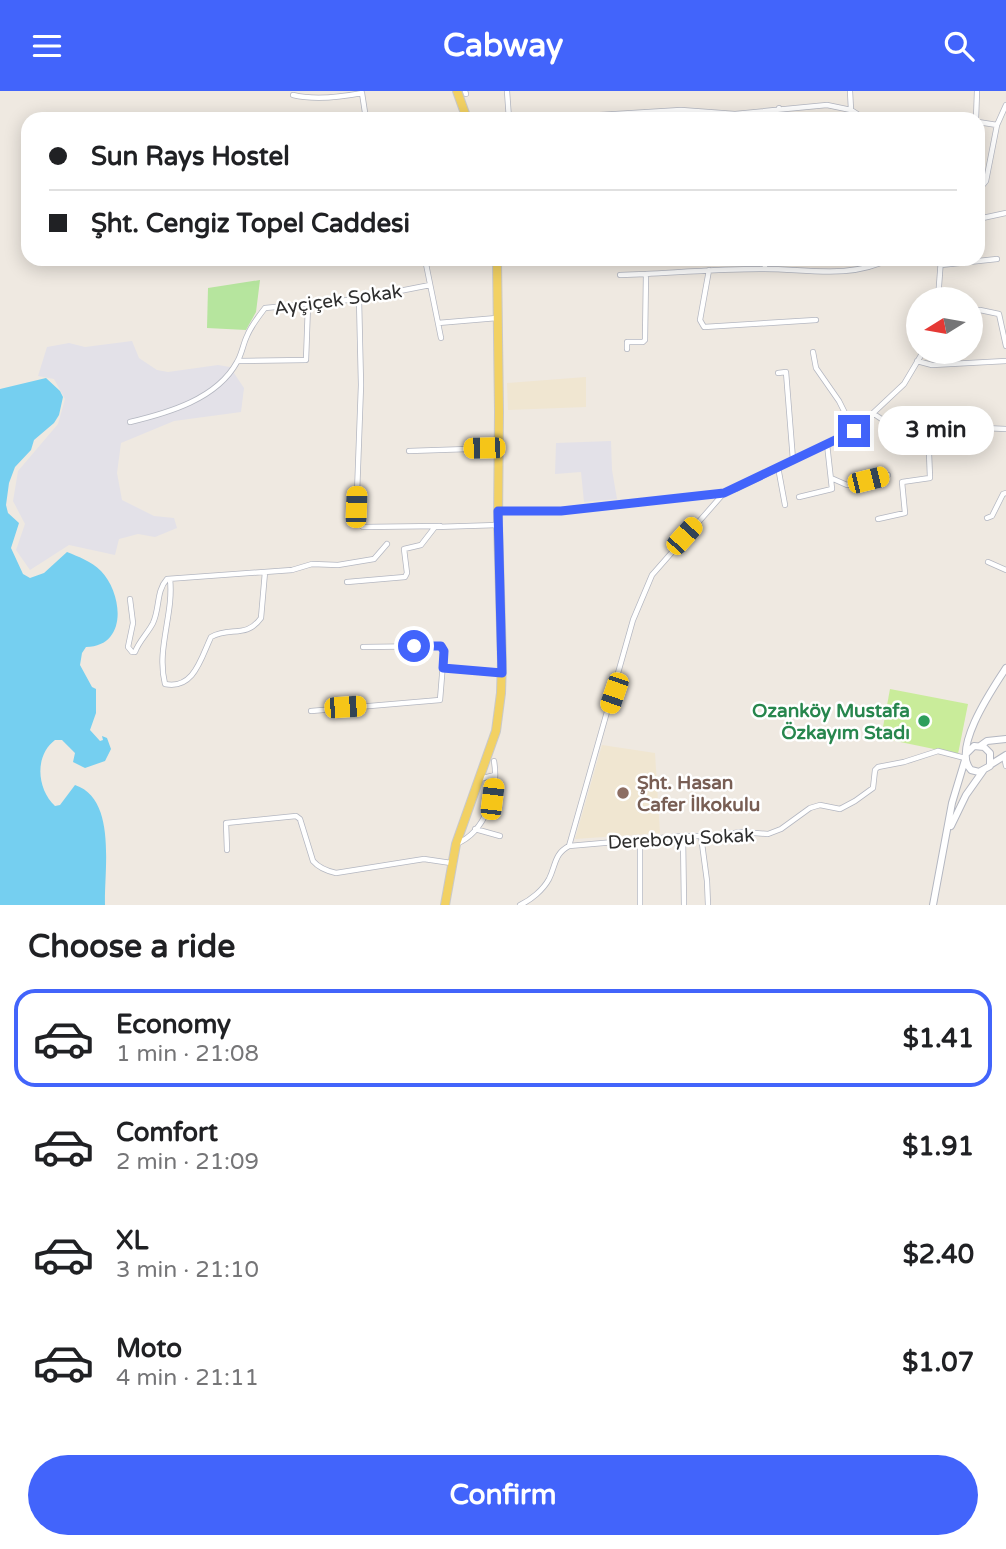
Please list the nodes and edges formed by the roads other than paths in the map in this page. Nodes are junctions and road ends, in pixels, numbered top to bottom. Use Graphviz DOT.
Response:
graph roads {
  1 [pos="507,91"];
  2 [pos="850,91"];
  3 [pos="977,91"];
  4 [pos="463,92"];
  5 [pos="293,95"];
  6 [pos="1006,105"];
  7 [pos="779,108"];
  8 [pos="851,110"];
  9 [pos="365,112"];
  10 [pos="466,112"];
  11 [pos="508,112"];
  12 [pos="657,112"];
  13 [pos="700,112"];
  14 [pos="758,112"];
  15 [pos="780,112"];
  16 [pos="977,112"];
  17 [pos="985,122"];
  18 [pos="998,125"];
  19 [pos="985,182"];
  20 [pos="1006,213"];
  21 [pos="985,218"];
  22 [pos="997,259"];
  23 [pos="985,260"];
  24 [pos="426,266"];
  25 [pos="496,266"];
  26 [pos="873,266"];
  27 [pos="941,266"];
  28 [pos="709,269"];
  29 [pos="765,269"];
  30 [pos="646,274"];
  31 [pos="620,275"];
  32 [pos="430,285"];
  33 [pos="939,287"];
  34 [pos="359,299"];
  35 [pos="308,305"];
  36 [pos="984,311"];
  37 [pos="498,318"];
  38 [pos="816,320"];
  39 [pos="438,323"];
  40 [pos="441,338"];
  41 [pos="1006,346"];
  42 [pos="627,349"];
  43 [pos="813,352"];
  44 [pos="238,361"];
  45 [pos="1006,361"];
  46 [pos="984,362"];
  47 [pos="916,364"];
  48 [pos="928,364"];
  49 [pos="950,364"];
  50 [pos="778,373"];
  51 [pos="874,414"];
  52 [pos="130,422"];
  53 [pos="928,427"];
  54 [pos="1006,429"];
  55 [pos="854,431"];
  56 [pos="827,444"];
  57 [pos="499,447"];
  58 [pos="409,451"];
  59 [pos="793,460"];
  60 [pos="778,467"];
  61 [pos="888,475"];
  62 [pos="830,477"];
  63 [pos="724,493"];
  64 [pos="1006,493"];
  65 [pos="799,497"];
  66 [pos="785,505"];
  67 [pos="498,511"];
  68 [pos="987,518"];
  69 [pos="878,519"];
  70 [pos="498,525"];
  71 [pos="440,526"];
  72 [pos="387,544"];
  73 [pos="988,562"];
  74 [pos="1006,570"];
  75 [pos="265,572"];
  76 [pos="170,579"];
  77 [pos="347,582"];
  78 [pos="130,599"];
  79 [pos="363,647"];
  80 [pos="443,668"];
  81 [pos="1006,668"];
  82 [pos="502,673"];
  83 [pos="312,711"];
  84 [pos="971,731"];
  85 [pos="1006,739"];
  86 [pos="979,746"];
  87 [pos="1005,755"];
  88 [pos="965,757"];
  89 [pos="494,761"];
  90 [pos="1006,766"];
  91 [pos="986,768"];
  92 [pos="495,775"];
  93 [pos="479,779"];
  94 [pos="475,829"];
  95 [pos="947,833"];
  96 [pos="500,836"];
  97 [pos="683,836"];
  98 [pos="701,836"];
  99 [pos="640,840"];
  100 [pos="456,844"];
  101 [pos="569,846"];
  102 [pos="227,850"];
  103 [pos="451,863"];
  104 [pos="445,905"];
  105 [pos="520,905"];
  106 [pos="640,905"];
  107 [pos="684,905"];
  108 [pos="708,905"];
  109 [pos="933,905"];
  1 -- 11 [label="street"];
  2 -- 8 [label="street"];
  3 -- 16 [label="street"];
  4 -- 10 [label="main road"];
  5 -- 9 [label="street"];
  6 -- 18 [label="street"];
  7 -- 8 [label="street"];
  7 -- 14 [label="street"];
  7 -- 15 [label="street"];
  12 -- 13 [label="street"];
  17 -- 18 [label="street"];
  18 -- 19 [label="street"];
  20 -- 21 [label="street"];
  22 -- 23 [label="street"];
  24 -- 32 [label="street"];
  25 -- 37 [label="main road"];
  26 -- 29 [label="street"];
  27 -- 33 [label="street"];
  28 -- 29 [label="street"];
  28 -- 30 [label="street"];
  28 -- 38 [label="street"];
  30 -- 31 [label="street"];
  30 -- 42 [label="street"];
  32 -- 34 [label="street, Ayçiçek Sokak"];
  32 -- 39 [label="street"];
  34 -- 35 [label="street, Ayçiçek Sokak"];
  34 -- 71 [label="street"];
  35 -- 44 [label="street, Ayçiçek Sokak"];
  35 -- 44 [label="street"];
  36 -- 41 [label="street"];
  37 -- 39 [label="street"];
  37 -- 57 [label="main road"];
  39 -- 40 [label="street"];
  43 -- 55 [label="street"];
  44 -- 52 [label="street, Ayçiçek Sokak"];
  45 -- 46 [label="street"];
  47 -- 51 [label="street"];
  48 -- 49 [label="street"];
  50 -- 59 [label="street"];
  51 -- 53 [label="street"];
  51 -- 55 [label="street"];
  53 -- 54 [label="street"];
  53 -- 69 [label="street"];
  55 -- 56 [label="street"];
  56 -- 59 [label="street"];
  56 -- 62 [label="street"];
  57 -- 58 [label="street"];
  57 -- 67 [label="main road"];
  59 -- 60 [label="street"];
  60 -- 63 [label="street"];
  60 -- 66 [label="street"];
  61 -- 62 [label="street"];
  62 -- 65 [label="street"];
  63 -- 67 [label="street"];
  63 -- 101 [label="street"];
  64 -- 68 [label="street"];
  67 -- 70 [label="main road"];
  70 -- 71 [label="street"];
  70 -- 82 [label="main road"];
  71 -- 77 [label="street"];
  72 -- 75 [label="street"];
  73 -- 74 [label="street"];
  75 -- 76 [label="street"];
  75 -- 76 [label="street"];
  76 -- 78 [label="street"];
  79 -- 80 [label="street"];
  80 -- 82 [label="street"];
  80 -- 83 [label="street"];
  81 -- 84 [label="street"];
  82 -- 93 [label="main road"];
  84 -- 86 [label="street"];
  84 -- 88 [label="street"];
  85 -- 86 [label="street"];
  86 -- 88 [label="street"];
  86 -- 91 [label="street"];
  87 -- 90 [label="street"];
  87 -- 91 [label="street"];
  88 -- 91 [label="street"];
  88 -- 95 [label="street"];
  88 -- 98 [label="street, Dereboyu Sokak"];
  89 -- 92 [label="street"];
  91 -- 95 [label="street"];
  92 -- 93 [label="street"];
  92 -- 94 [label="street"];
  93 -- 100 [label="main road"];
  94 -- 96 [label="street"];
  94 -- 100 [label="street"];
  95 -- 109 [label="street"];
  97 -- 98 [label="street, Dereboyu Sokak"];
  97 -- 99 [label="street, Dereboyu Sokak"];
  97 -- 107 [label="street"];
  98 -- 108 [label="street"];
  99 -- 101 [label="street, Dereboyu Sokak"];
  99 -- 106 [label="street"];
  100 -- 103 [label="main road"];
  101 -- 105 [label="street"];
  102 -- 103 [label="street"];
  103 -- 104 [label="main road"];
}
